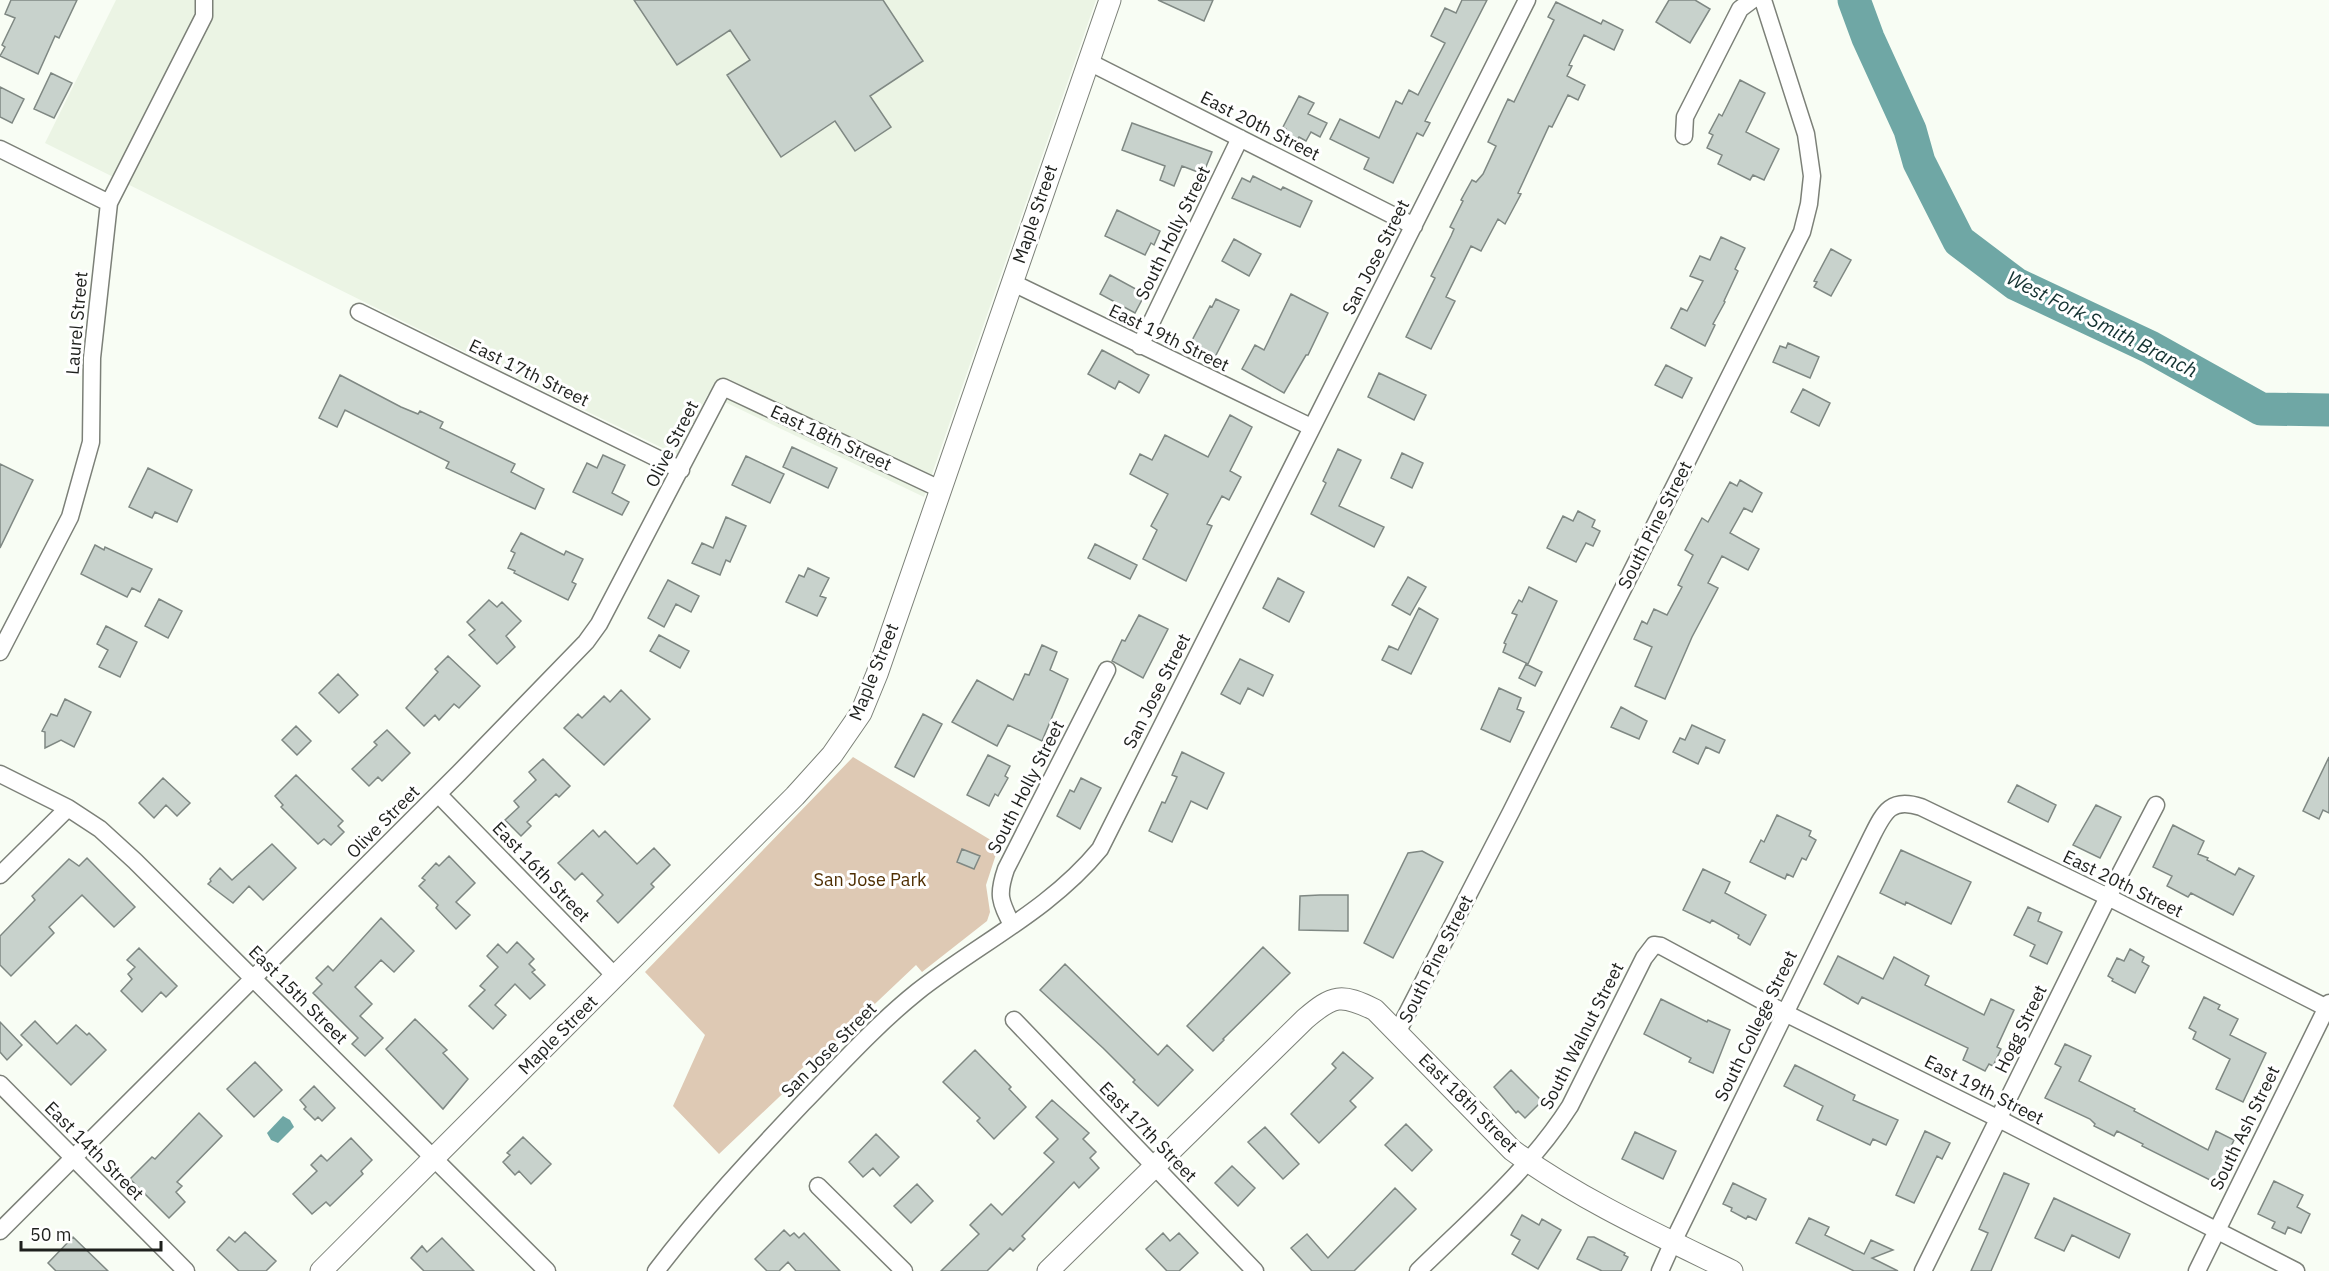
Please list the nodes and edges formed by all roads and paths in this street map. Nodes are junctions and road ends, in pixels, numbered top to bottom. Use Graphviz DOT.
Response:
graph roads {
  1 [pos="1110,0"];
  2 [pos="1527,0"];
  3 [pos="1752,0"];
  4 [pos="1763,0"];
  5 [pos="204,1"];
  6 [pos="1089,62"];
  7 [pos="1684,136"];
  8 [pos="1240,138"];
  9 [pos="0,149"];
  10 [pos="109,203"];
  11 [pos="1414,226"];
  12 [pos="1011,282"];
  13 [pos="359,312"];
  14 [pos="1140,346"];
  15 [pos="723,387"];
  16 [pos="1311,427"];
  17 [pos="681,470"];
  18 [pos="940,489"];
  19 [pos="0,652"];
  20 [pos="1107,670"];
  21 [pos="0,774"];
  22 [pos="438,794"];
  23 [pos="1896,805"];
  24 [pos="2156,805"];
  25 [pos="68,808"];
  26 [pos="0,875"];
  27 [pos="2108,897"];
  28 [pos="1012,925"];
  29 [pos="1654,945"];
  30 [pos="616,977"];
  31 [pos="254,978"];
  32 [pos="2328,1006"];
  33 [pos="1785,1013"];
  34 [pos="1014,1020"];
  35 [pos="1398,1031"];
  36 [pos="0,1084"];
  37 [pos="1999,1119"];
  38 [pos="72,1157"];
  39 [pos="435,1158"];
  40 [pos="1528,1162"];
  41 [pos="1155,1167"];
  42 [pos="818,1186"];
  43 [pos="0,1231"];
  44 [pos="2216,1231"];
  45 [pos="1672,1242"];
  46 [pos="186,1271"];
  47 [pos="321,1271"];
  48 [pos="547,1271"];
  49 [pos="656,1271"];
  50 [pos="904,1271"];
  51 [pos="1048,1271"];
  52 [pos="1255,1271"];
  53 [pos="1418,1271"];
  54 [pos="1660,1271"];
  55 [pos="1732,1271"];
  56 [pos="1923,1271"];
  57 [pos="2197,1271"];
  58 [pos="2296,1271"];
  1 -- 6 [label="street, Maple Street"];
  2 -- 11 [label="street, San Jose Street"];
  3 -- 7 [label="street"];
  4 -- 35 [label="street, South Pine Street"];
  5 -- 10 [label="street, Laurel Street"];
  6 -- 8 [label="street, East 20th Street"];
  6 -- 12 [label="street, Maple Street"];
  8 -- 11 [label="street, East 20th Street"];
  8 -- 14 [label="street, South Holly Street"];
  9 -- 10 [label="street"];
  10 -- 19 [label="street, Laurel Street"];
  11 -- 16 [label="street, San Jose Street"];
  12 -- 14 [label="street, East 19th Street"];
  12 -- 18 [label="street, Maple Street"];
  13 -- 17 [label="street, East 17th Street"];
  14 -- 16 [label="street, East 19th Street"];
  15 -- 17 [label="street, Olive Street"];
  15 -- 18 [label="street, East 18th Street"];
  16 -- 28 [label="street, San Jose Street"];
  17 -- 22 [label="street, Olive Street"];
  18 -- 30 [label="street, Maple Street"];
  20 -- 28 [label="street, South Holly Street"];
  21 -- 25 [label="street, East 15th Street"];
  22 -- 30 [label="street, East 16th Street"];
  22 -- 31 [label="street, Olive Street"];
  23 -- 27 [label="street, East 20th Street"];
  23 -- 33 [label="street, South College Street"];
  24 -- 27 [label="street, Hogg Street"];
  25 -- 26 [label="street"];
  25 -- 31 [label="street, East 15th Street"];
  27 -- 32 [label="street, East 20th Street"];
  27 -- 37 [label="street, Hogg Street"];
  28 -- 49 [label="street, San Jose Street"];
  29 -- 33 [label="street, East 19th Street"];
  29 -- 40 [label="street, South Walnut Street"];
  30 -- 39 [label="street, Maple Street"];
  31 -- 38 [label="street, Olive Street"];
  31 -- 39 [label="street, East 15th Street"];
  32 -- 44 [label="street, South Ash Street"];
  33 -- 37 [label="street, East 19th Street"];
  33 -- 45 [label="street, South College Street"];
  34 -- 41 [label="street, East 17th Street"];
  35 -- 40 [label="street, East 18th Street"];
  35 -- 41 [label="street, East 18th Street"];
  36 -- 38 [label="street, East 14th Street"];
  37 -- 44 [label="street, East 19th Street"];
  37 -- 56 [label="street, Hogg Street"];
  38 -- 43 [label="street, Olive Street"];
  38 -- 46 [label="street, East 14th Street"];
  39 -- 47 [label="street, Maple Street"];
  39 -- 48 [label="street, East 15th Street"];
  40 -- 45 [label="street, East 18th Street"];
  40 -- 53 [label="street, South Walnut Street"];
  41 -- 51 [label="street"];
  41 -- 52 [label="street, East 17th Street"];
  42 -- 50 [label="street"];
  44 -- 57 [label="street, South Ash Street"];
  44 -- 58 [label="street, East 19th Street"];
  45 -- 54 [label="street, South College Street"];
  45 -- 55 [label="street, East 18th Street"];
}
